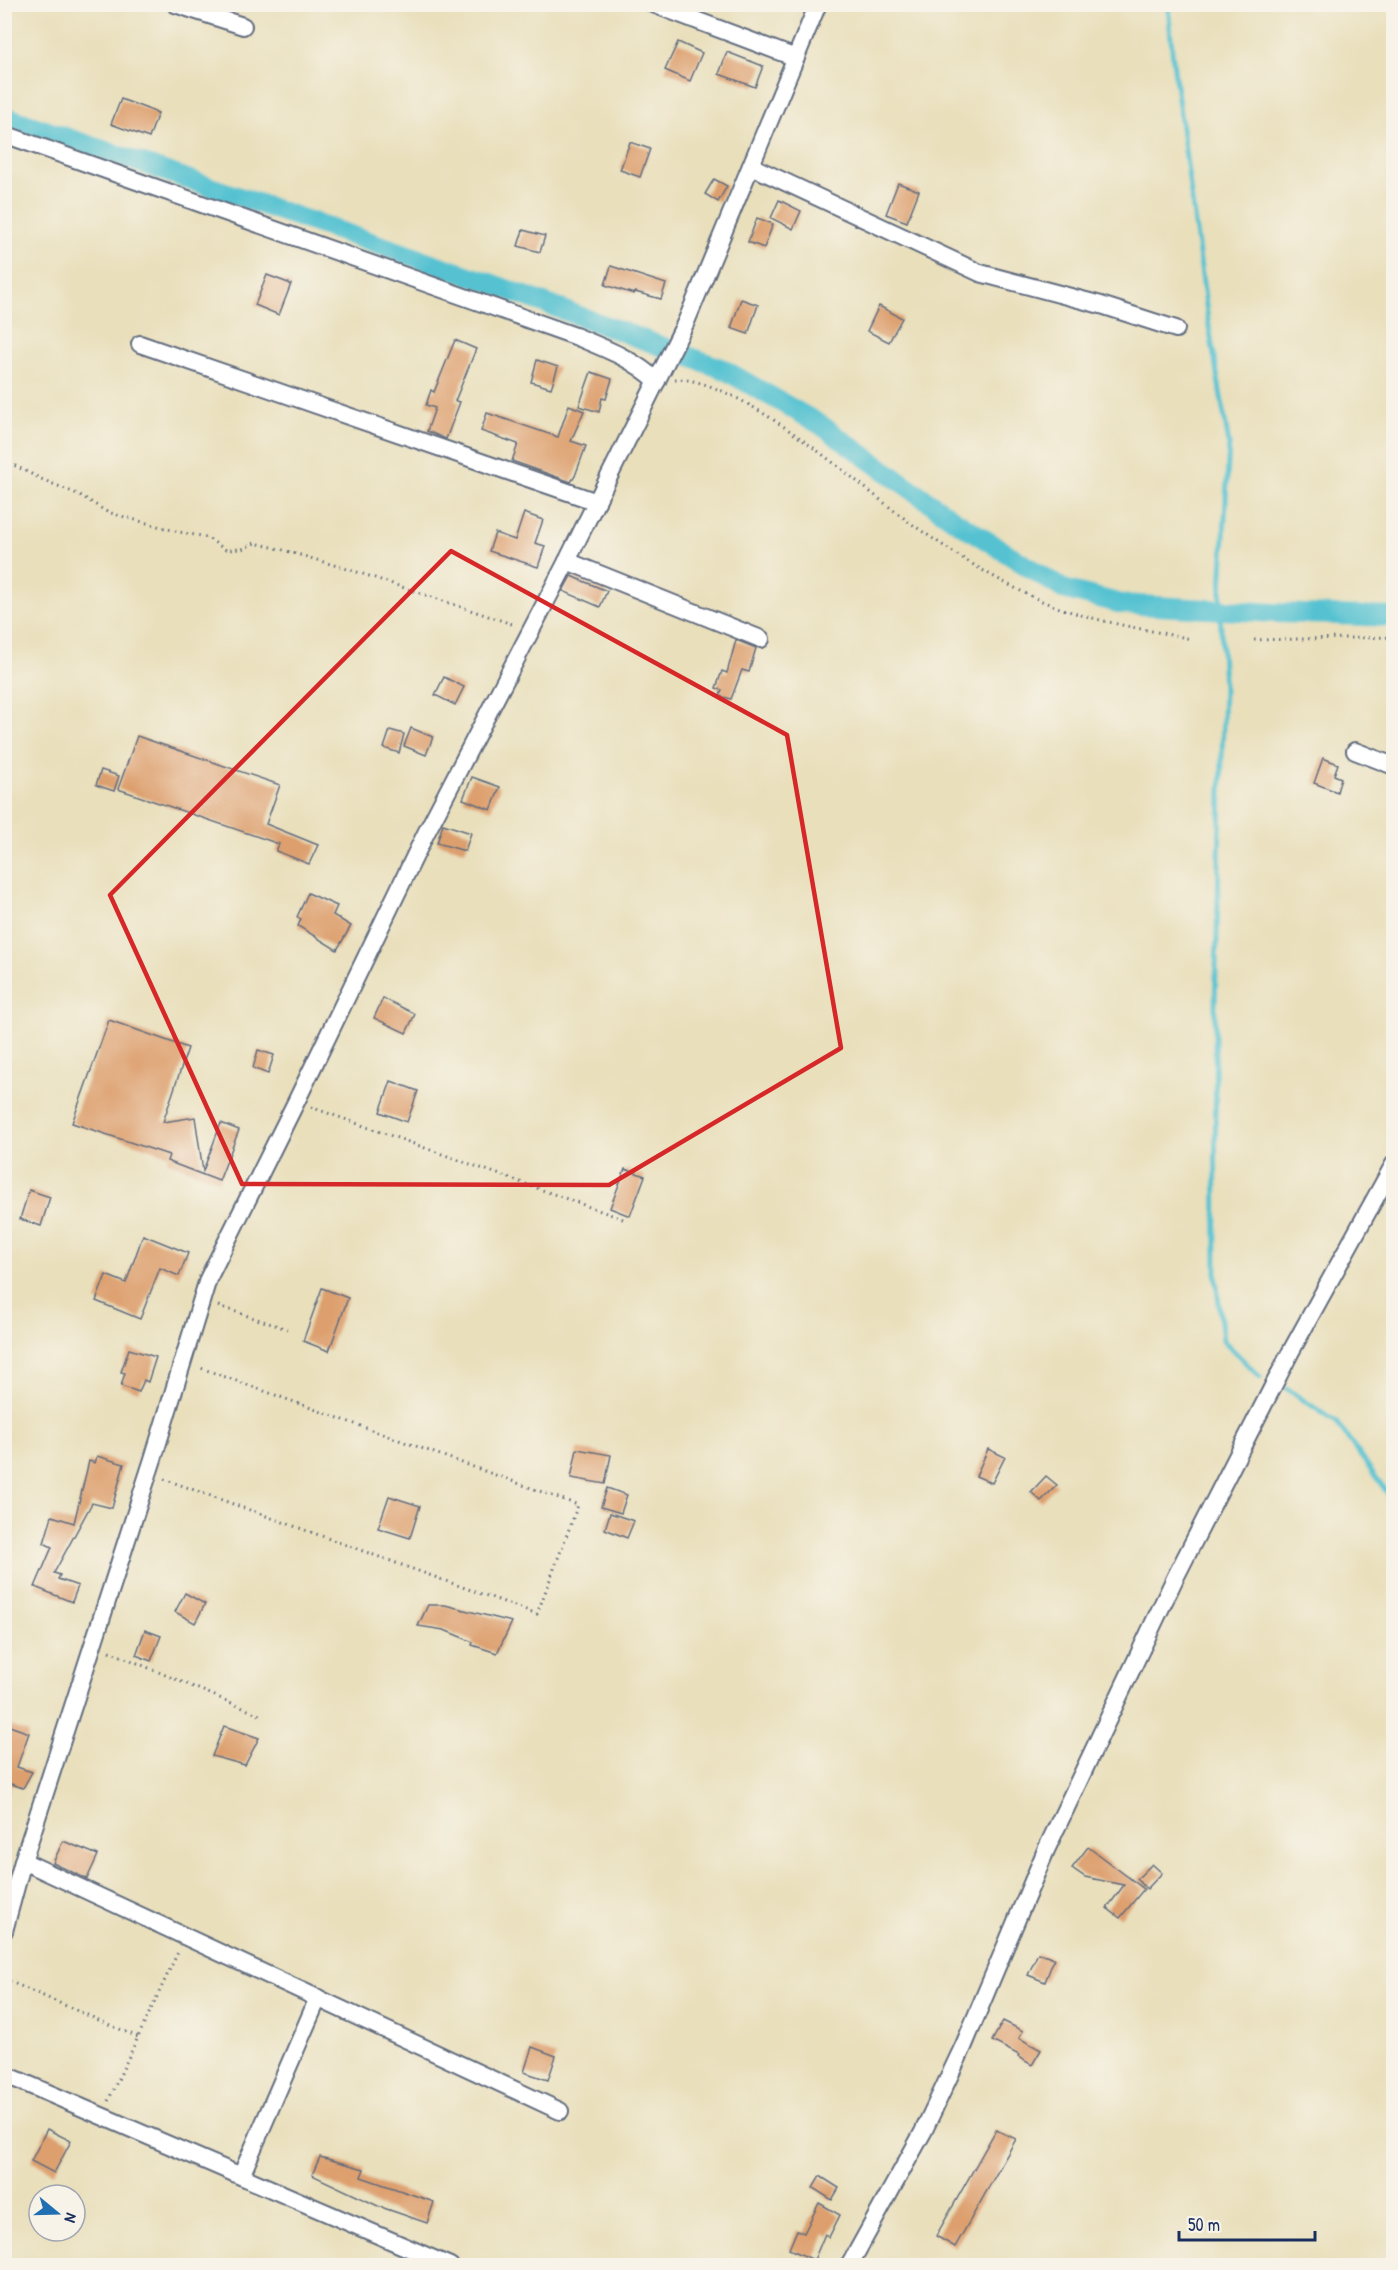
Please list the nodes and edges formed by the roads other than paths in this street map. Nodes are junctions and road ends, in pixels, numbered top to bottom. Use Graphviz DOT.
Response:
graph roads {
  1 [pos="175,4"];
  2 [pos="653,4"];
  3 [pos="818,4"];
  4 [pos="243,26"];
  5 [pos="796,58"];
  6 [pos="4,134"];
  7 [pos="751,166"];
  8 [pos="1176,330"];
  9 [pos="140,345"];
  10 [pos="659,377"];
  11 [pos="597,502"];
  12 [pos="567,561"];
  13 [pos="761,639"];
  14 [pos="1355,751"];
  15 [pos="1394,766"];
  16 [pos="1394,1164"];
  17 [pos="23,1861"];
  18 [pos="4,1931"];
  19 [pos="318,1998"];
  20 [pos="4,2074"];
  21 [pos="560,2110"];
  22 [pos="242,2176"];
  23 [pos="450,2265"];
  24 [pos="849,2265"];
  1 -- 4 [label="street"];
  2 -- 5 [label="street"];
  3 -- 5 [label="street"];
  5 -- 7 [label="street"];
  6 -- 10 [label="street"];
  7 -- 8 [label="street"];
  7 -- 10 [label="street"];
  9 -- 11 [label="street"];
  10 -- 11 [label="street"];
  11 -- 12 [label="street"];
  12 -- 13 [label="street"];
  12 -- 17 [label="street"];
  14 -- 15 [label="street"];
  16 -- 24 [label="street"];
  17 -- 18 [label="street"];
  17 -- 19 [label="street"];
  19 -- 21 [label="street"];
  19 -- 22 [label="street"];
  20 -- 22 [label="street"];
  22 -- 23 [label="street"];
}
